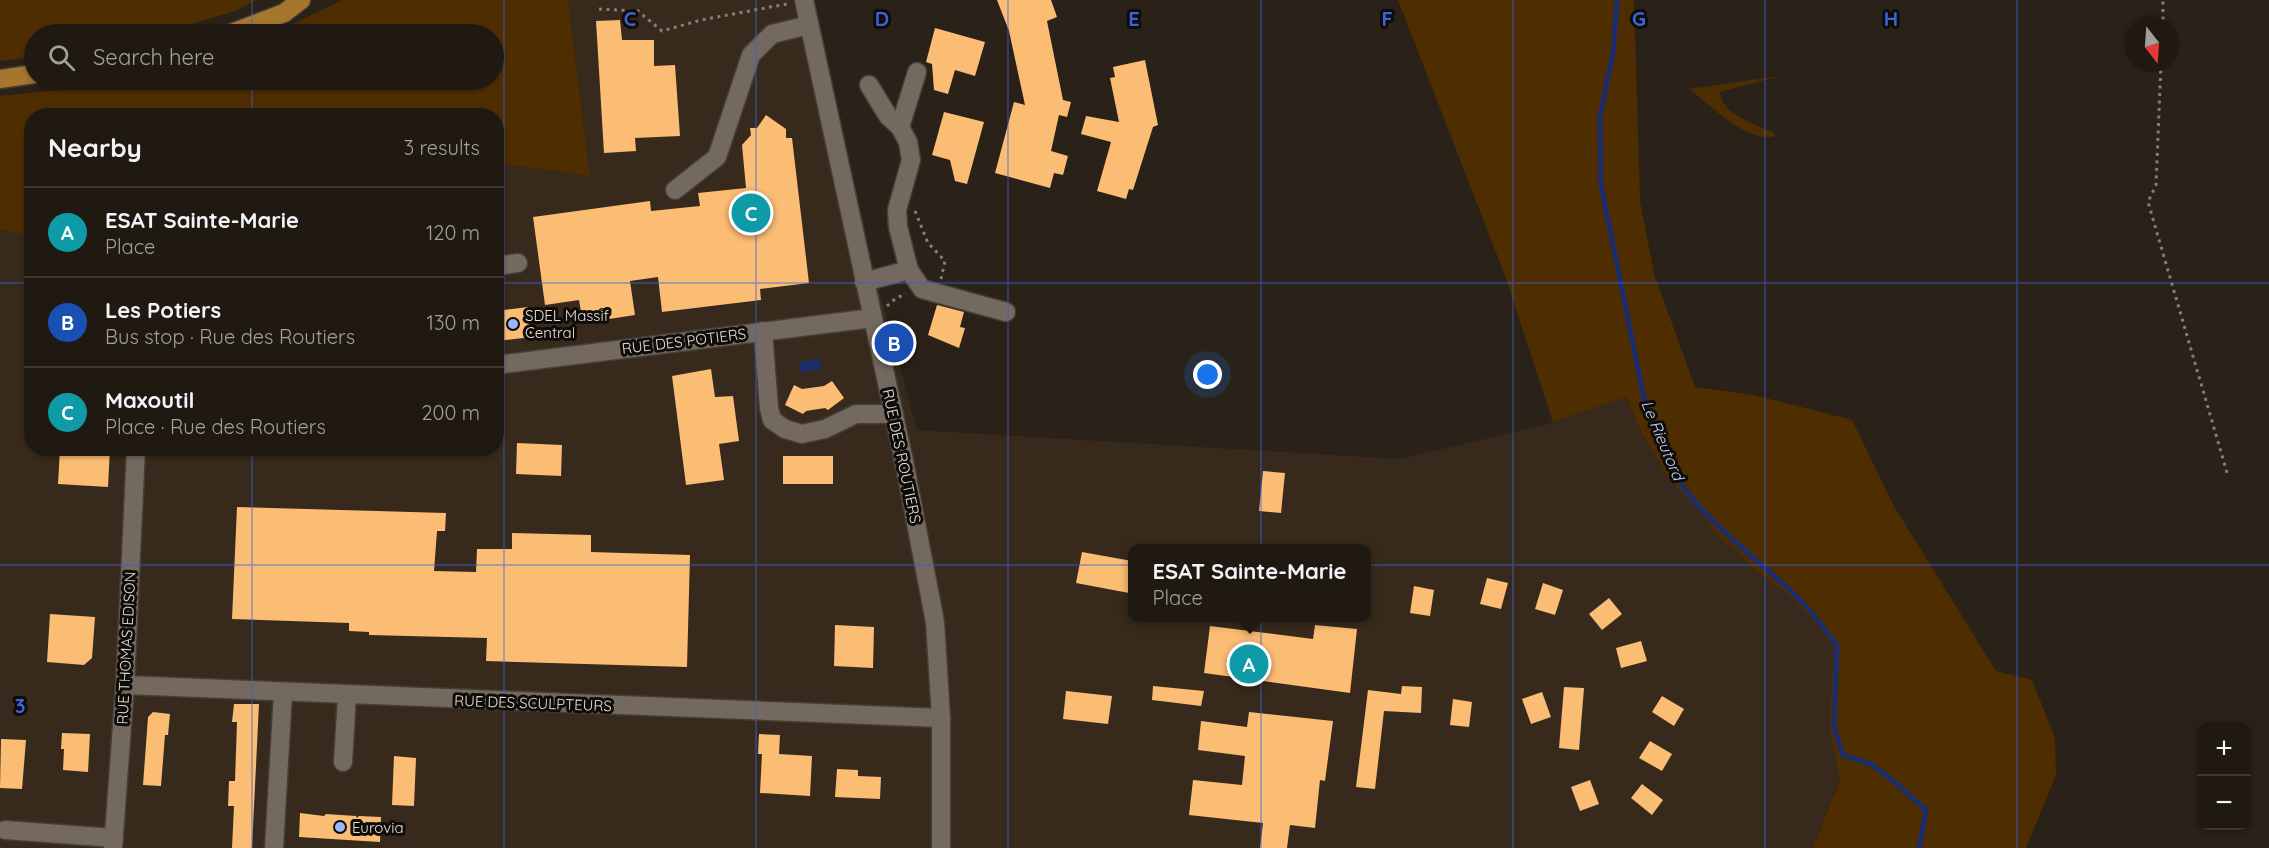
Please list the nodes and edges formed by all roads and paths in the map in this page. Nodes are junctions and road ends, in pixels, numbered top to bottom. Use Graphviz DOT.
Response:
graph roads {
  1 [pos="301,0"];
  2 [pos="804,0"];
  3 [pos="2163,0"];
  4 [pos="599,9"];
  5 [pos="2163,18"];
  6 [pos="255,24"];
  7 [pos="809,25"];
  8 [pos="917,72"];
  9 [pos="2161,72"];
  10 [pos="24,75"];
  11 [pos="0,79"];
  12 [pos="869,85"];
  13 [pos="900,127"];
  14 [pos="675,190"];
  15 [pos="518,263"];
  16 [pos="504,265"];
  17 [pos="909,270"];
  18 [pos="864,282"];
  19 [pos="1006,312"];
  20 [pos="873,318"];
  21 [pos="763,331"];
  22 [pos="504,364"];
  23 [pos="894,414"];
  24 [pos="136,456"];
  25 [pos="2228,476"];
  26 [pos="125,685"];
  27 [pos="283,693"];
  28 [pos="347,695"];
  29 [pos="941,718"];
  30 [pos="343,762"];
  31 [pos="5,830"];
  32 [pos="114,843"];
  33 [pos="274,848"];
  34 [pos="941,848"];
  1 -- 6 [label="main road"];
  2 -- 4 [label="path"];
  2 -- 7 [label="street, RUE DES ROUTIERS"];
  3 -- 5 [label="path"];
  7 -- 14 [label="street"];
  7 -- 18 [label="street, RUE DES ROUTIERS"];
  8 -- 13 [label="street"];
  9 -- 25 [label="path"];
  10 -- 11 [label="main road"];
  12 -- 13 [label="street"];
  13 -- 17 [label="street"];
  15 -- 16 [label="street"];
  17 -- 18 [label="street"];
  17 -- 19 [label="street"];
  18 -- 20 [label="street, RUE DES ROUTIERS"];
  20 -- 21 [label="street, RUE DES POTIERS"];
  20 -- 23 [label="street, RUE DES ROUTIERS"];
  21 -- 22 [label="street, RUE DES POTIERS"];
  21 -- 23 [label="street"];
  23 -- 29 [label="street, RUE DES ROUTIERS"];
  24 -- 26 [label="street, RUE THOMAS EDISON"];
  26 -- 27 [label="street, RUE DES SCULPTEURS"];
  26 -- 32 [label="street, RUE THOMAS EDISON"];
  27 -- 28 [label="street, RUE DES SCULPTEURS"];
  27 -- 33 [label="street"];
  28 -- 29 [label="street, RUE DES SCULPTEURS"];
  28 -- 30 [label="street"];
  29 -- 34 [label="street, RUE DES ROUTIERS"];
  31 -- 32 [label="street"];
}
